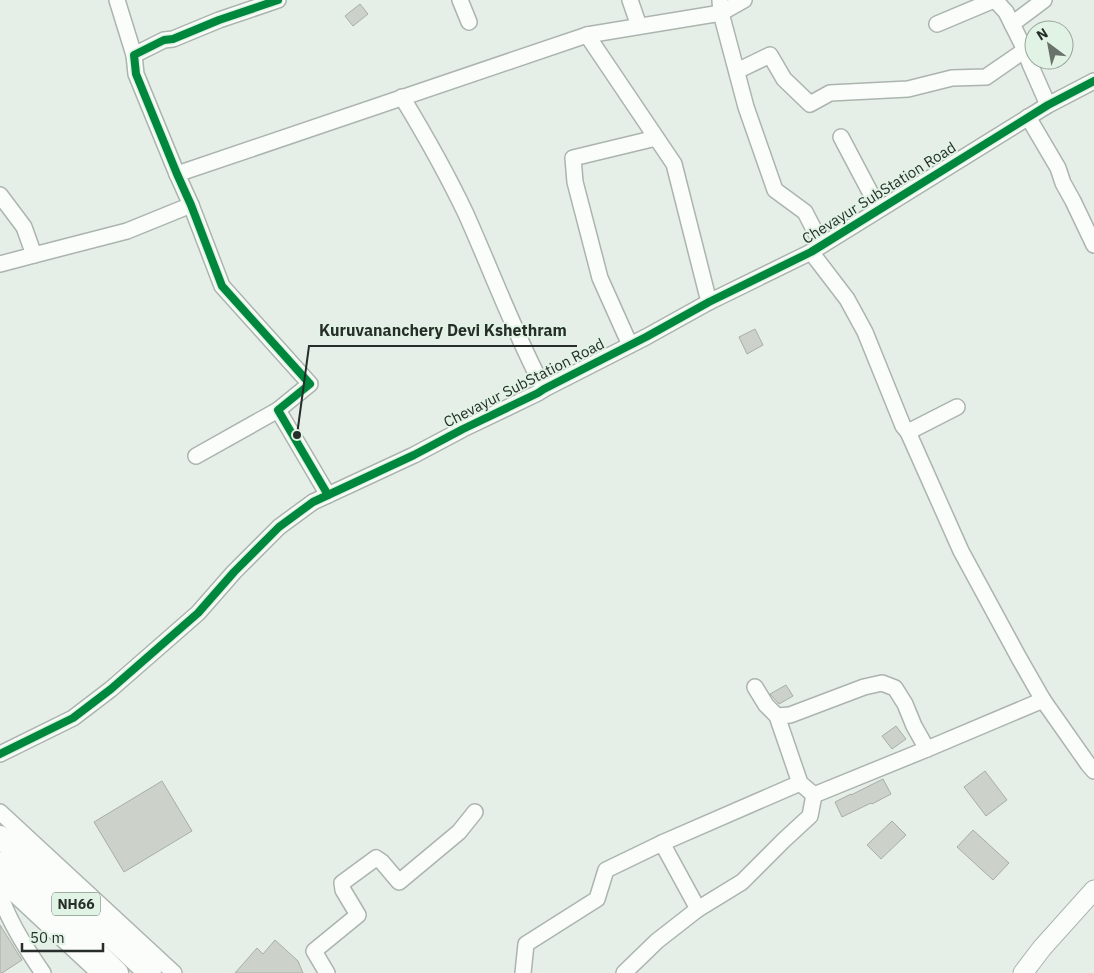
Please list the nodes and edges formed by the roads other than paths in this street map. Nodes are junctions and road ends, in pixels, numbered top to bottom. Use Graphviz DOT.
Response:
graph roads {
  1 [pos="117,0"];
  2 [pos="278,0"];
  3 [pos="460,0"];
  4 [pos="630,0"];
  5 [pos="744,0"];
  6 [pos="994,0"];
  7 [pos="1044,0"];
  8 [pos="720,6"];
  9 [pos="470,22"];
  10 [pos="937,24"];
  11 [pos="1012,24"];
  12 [pos="640,26"];
  13 [pos="587,35"];
  14 [pos="1024,48"];
  15 [pos="1024,51"];
  16 [pos="134,55"];
  17 [pos="1033,70"];
  18 [pos="737,71"];
  19 [pos="1094,81"];
  20 [pos="402,97"];
  21 [pos="1048,105"];
  22 [pos="1028,117"];
  23 [pos="841,137"];
  24 [pos="656,138"];
  25 [pos="176,174"];
  26 [pos="0,195"];
  27 [pos="191,205"];
  28 [pos="879,209"];
  29 [pos="1092,235"];
  30 [pos="817,248"];
  31 [pos="34,255"];
  32 [pos="0,264"];
  33 [pos="709,302"];
  34 [pos="630,345"];
  35 [pos="544,389"];
  36 [pos="957,407"];
  37 [pos="278,410"];
  38 [pos="908,432"];
  39 [pos="196,456"];
  40 [pos="328,495"];
  41 [pos="755,687"];
  42 [pos="1043,700"];
  43 [pos="777,716"];
  44 [pos="927,749"];
  45 [pos="0,754"];
  46 [pos="1094,771"];
  47 [pos="800,783"];
  48 [pos="814,795"];
  49 [pos="0,812"];
  50 [pos="476,812"];
  51 [pos="0,837"];
  52 [pos="662,843"];
  53 [pos="0,863"];
  54 [pos="0,881"];
  55 [pos="1094,890"];
  56 [pos="0,894"];
  57 [pos="1094,903"];
  58 [pos="698,910"];
  59 [pos="42,973"];
  60 [pos="98,973"];
  61 [pos="117,973"];
  62 [pos="150,973"];
  63 [pos="174,973"];
  64 [pos="327,973"];
  65 [pos="523,973"];
  66 [pos="624,973"];
  67 [pos="1023,973"];
  68 [pos="1034,973"];
  1 -- 16 [label="street"];
  2 -- 16 [label="street"];
  3 -- 9 [label="street"];
  4 -- 12 [label="street"];
  5 -- 8 [label="street"];
  6 -- 10 [label="street"];
  6 -- 11 [label="street"];
  7 -- 11 [label="street"];
  8 -- 12 [label="street"];
  8 -- 18 [label="street"];
  11 -- 14 [label="street"];
  12 -- 13 [label="street"];
  13 -- 20 [label="street"];
  13 -- 24 [label="street"];
  15 -- 18 [label="street"];
  16 -- 25 [label="street"];
  17 -- 21 [label="street"];
  18 -- 30 [label="street"];
  19 -- 21 [label="street, Chevayur SubStation Road"];
  20 -- 25 [label="street"];
  20 -- 35 [label="street"];
  21 -- 22 [label="street, Chevayur SubStation Road"];
  22 -- 28 [label="street, Chevayur SubStation Road"];
  22 -- 29 [label="street"];
  23 -- 28 [label="street"];
  24 -- 33 [label="street"];
  24 -- 34 [label="street"];
  25 -- 27 [label="street"];
  26 -- 31 [label="street"];
  27 -- 31 [label="street"];
  27 -- 37 [label="street"];
  28 -- 30 [label="street, Chevayur SubStation Road"];
  30 -- 33 [label="street, Chevayur SubStation Road"];
  30 -- 38 [label="street"];
  31 -- 32 [label="street"];
  33 -- 34 [label="street, Chevayur SubStation Road"];
  34 -- 35 [label="street, Chevayur SubStation Road"];
  35 -- 40 [label="street, Chevayur SubStation Road"];
  36 -- 38 [label="street"];
  37 -- 39 [label="street"];
  37 -- 40 [label="street"];
  38 -- 42 [label="street"];
  40 -- 45 [label="street, Chevayur SubStation Road"];
  41 -- 43 [label="street"];
  42 -- 44 [label="street"];
  42 -- 46 [label="street"];
  43 -- 44 [label="street"];
  43 -- 47 [label="street"];
  44 -- 48 [label="street"];
  47 -- 48 [label="street"];
  47 -- 52 [label="street"];
  48 -- 58 [label="street"];
  49 -- 63 [label="street"];
  50 -- 64 [label="street"];
  51 -- 62 [label="highway, NH66"];
  52 -- 58 [label="street"];
  52 -- 65 [label="street"];
  53 -- 61 [label="highway, NH66"];
  54 -- 60 [label="street"];
  55 -- 67 [label="main road"];
  56 -- 59 [label="street"];
  57 -- 68 [label="main road"];
  58 -- 66 [label="street"];
}
